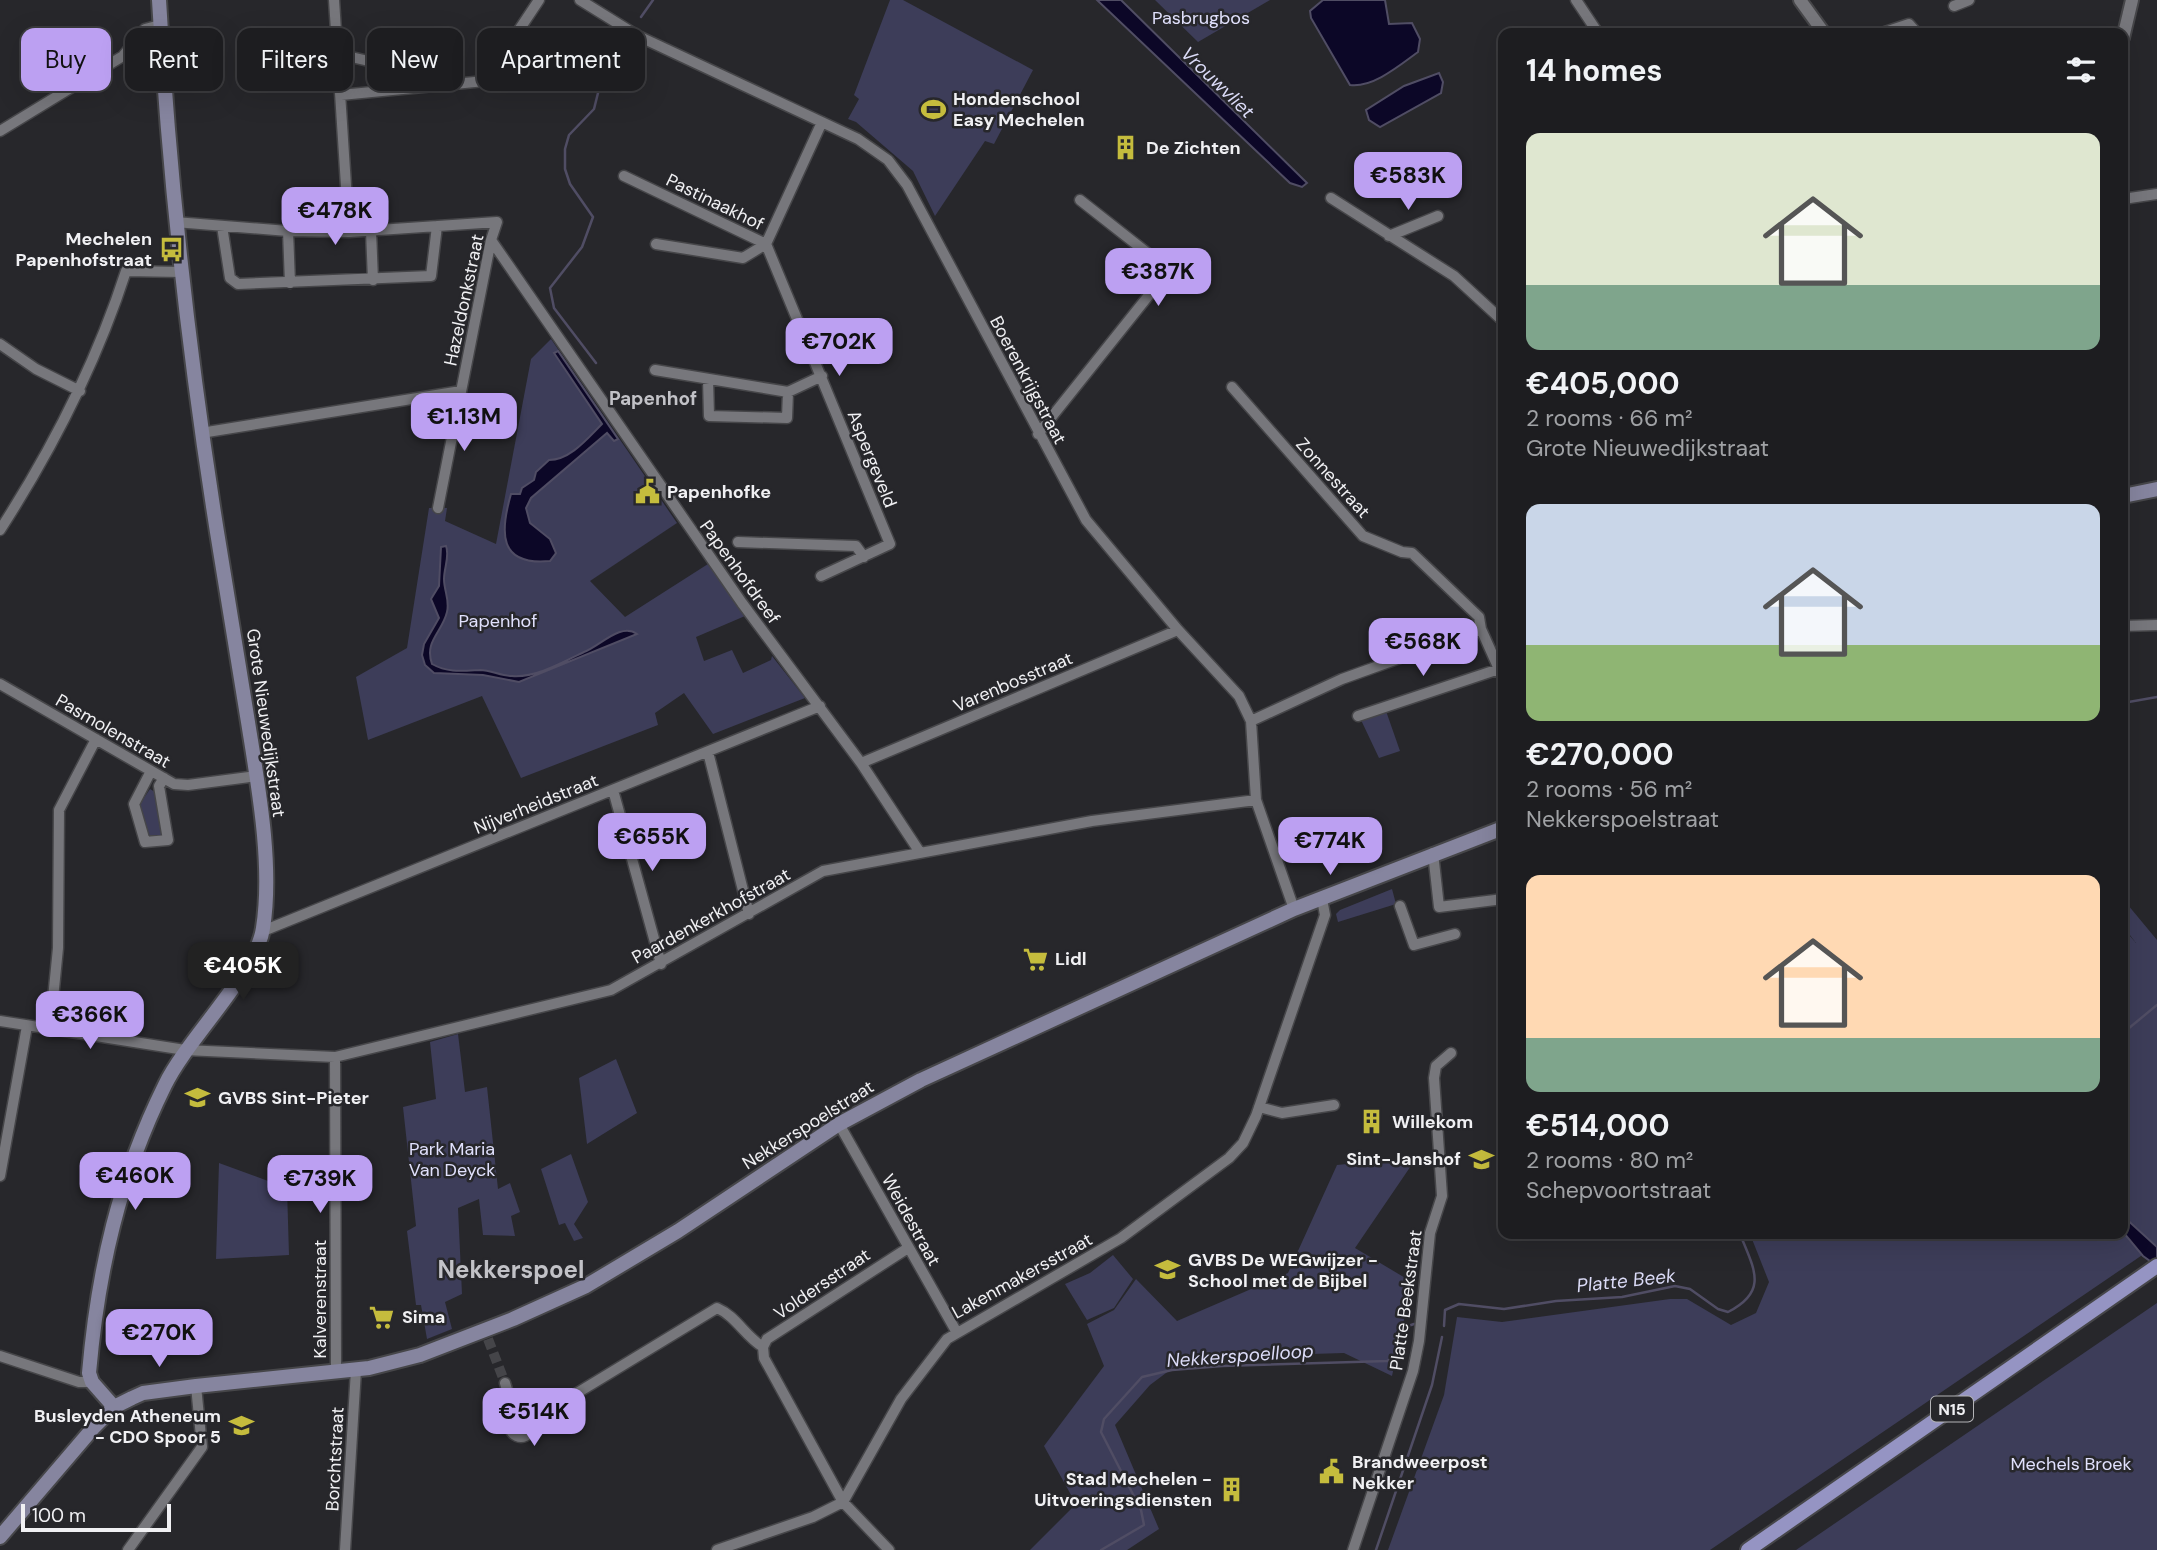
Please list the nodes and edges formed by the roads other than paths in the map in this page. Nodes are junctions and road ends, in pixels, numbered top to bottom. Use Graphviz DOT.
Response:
graph roads {
  1 [pos="159,0"];
  2 [pos="334,0"];
  3 [pos="539,0"];
  4 [pos="580,0"];
  5 [pos="1576,0"];
  6 [pos="1800,0"];
  7 [pos="1969,0"];
  8 [pos="2132,0"];
  9 [pos="1954,6"];
  10 [pos="160,25"];
  11 [pos="336,28"];
  12 [pos="1595,28"];
  13 [pos="1820,28"];
  14 [pos="1897,28"];
  15 [pos="1913,28"];
  16 [pos="2125,28"];
  17 [pos="353,57"];
  18 [pos="467,84"];
  19 [pos="341,91"];
  20 [pos="341,95"];
  21 [pos="822,122"];
  22 [pos="0,131"];
  23 [pos="624,176"];
  24 [pos="2157,194"];
  25 [pos="1331,198"];
  26 [pos="2128,198"];
  27 [pos="1080,200"];
  28 [pos="1438,216"];
  29 [pos="175,222"];
  30 [pos="222,226"];
  31 [pos="437,226"];
  32 [pos="288,231"];
  33 [pos="349,232"];
  34 [pos="371,232"];
  35 [pos="1389,236"];
  36 [pos="491,240"];
  37 [pos="656,244"];
  38 [pos="765,244"];
  39 [pos="181,272"];
  40 [pos="373,280"];
  41 [pos="290,283"];
  42 [pos="1498,316"];
  43 [pos="0,344"];
  44 [pos="655,370"];
  45 [pos="822,376"];
  46 [pos="708,379"];
  47 [pos="1232,387"];
  48 [pos="80,391"];
  49 [pos="461,391"];
  50 [pos="788,392"];
  51 [pos="201,433"];
  52 [pos="1038,434"];
  53 [pos="2157,489"];
  54 [pos="2128,495"];
  55 [pos="438,508"];
  56 [pos="0,530"];
  57 [pos="738,542"];
  58 [pos="864,557"];
  59 [pos="821,576"];
  60 [pos="2157,625"];
  61 [pos="2128,626"];
  62 [pos="1481,629"];
  63 [pos="1178,630"];
  64 [pos="1498,666"];
  65 [pos="1498,674"];
  66 [pos="0,684"];
  67 [pos="820,706"];
  68 [pos="1358,716"];
  69 [pos="1251,721"];
  70 [pos="96,739"];
  71 [pos="708,752"];
  72 [pos="861,763"];
  73 [pos="151,771"];
  74 [pos="257,776"];
  75 [pos="164,778"];
  76 [pos="613,790"];
  77 [pos="1256,800"];
  78 [pos="1498,830"];
  79 [pos="919,852"];
  80 [pos="1433,853"];
  81 [pos="1322,899"];
  82 [pos="1498,901"];
  83 [pos="1400,906"];
  84 [pos="1294,909"];
  85 [pos="749,914"];
  86 [pos="263,931"];
  87 [pos="1455,934"];
  88 [pos="662,964"];
  89 [pos="0,1021"];
  90 [pos="27,1026"];
  91 [pos="50,1029"];
  92 [pos="185,1050"];
  93 [pos="1451,1054"];
  94 [pos="335,1057"];
  95 [pos="1334,1105"];
  96 [pos="1259,1107"];
  97 [pos="839,1124"];
  98 [pos="0,1176"];
  99 [pos="908,1248"];
  100 [pos="2156,1267"];
  101 [pos="956,1331"];
  102 [pos="763,1347"];
  103 [pos="0,1356"];
  104 [pos="356,1370"];
  105 [pos="336,1372"];
  106 [pos="92,1382"];
  107 [pos="505,1383"];
  108 [pos="196,1387"];
  109 [pos="111,1404"];
  110 [pos="515,1416"];
  111 [pos="531,1422"];
  112 [pos="843,1502"];
  113 [pos="1,1537"];
  114 [pos="128,1550"];
  115 [pos="345,1550"];
  116 [pos="717,1550"];
  117 [pos="889,1550"];
  118 [pos="1353,1550"];
  119 [pos="1748,1550"];
  1 -- 10 [label="main road, Grote Nieuwedijkstraat"];
  2 -- 11 [label="street"];
  3 -- 18 [label="street"];
  4 -- 21 [label="street, Boerenkrijgstraat"];
  5 -- 12 [label="street"];
  6 -- 13 [label="street"];
  7 -- 9 [label="street"];
  8 -- 16 [label="street"];
  10 -- 22 [label="street"];
  10 -- 29 [label="main road, Grote Nieuwedijkstraat"];
  14 -- 15 [label="street"];
  17 -- 18 [label="street"];
  18 -- 20 [label="street"];
  19 -- 20 [label="street"];
  20 -- 33 [label="street"];
  21 -- 38 [label="street"];
  21 -- 52 [label="street, Boerenkrijgstraat"];
  23 -- 38 [label="street, Pastinaakhof"];
  24 -- 26 [label="street"];
  25 -- 35 [label="street"];
  27 -- 52 [label="street"];
  28 -- 35 [label="street"];
  29 -- 30 [label="street"];
  29 -- 39 [label="main road, Grote Nieuwedijkstraat"];
  30 -- 32 [label="street"];
  30 -- 41 [label="street"];
  31 -- 34 [label="street"];
  31 -- 36 [label="street, Hazeldonkstraat"];
  31 -- 40 [label="street"];
  32 -- 33 [label="street"];
  32 -- 41 [label="street"];
  33 -- 34 [label="street"];
  34 -- 40 [label="street"];
  35 -- 42 [label="street"];
  36 -- 49 [label="street, Hazeldonkstraat"];
  36 -- 67 [label="street, Papenhofdreef"];
  37 -- 38 [label="street, Pastinaakhof"];
  38 -- 45 [label="street, Aspergeveld"];
  39 -- 48 [label="street"];
  39 -- 51 [label="main road, Grote Nieuwedijkstraat"];
  40 -- 41 [label="street"];
  43 -- 48 [label="street"];
  44 -- 46 [label="street"];
  45 -- 50 [label="street"];
  45 -- 58 [label="street, Aspergeveld"];
  46 -- 50 [label="street"];
  46 -- 50 [label="street"];
  47 -- 62 [label="street, Zonnestraat"];
  48 -- 56 [label="street"];
  49 -- 51 [label="street"];
  49 -- 55 [label="street, Hazeldonkstraat"];
  51 -- 74 [label="main road, Grote Nieuwedijkstraat"];
  52 -- 63 [label="street, Boerenkrijgstraat"];
  53 -- 54 [label="main road"];
  57 -- 58 [label="street"];
  58 -- 59 [label="street, Aspergeveld"];
  60 -- 61 [label="street"];
  62 -- 64 [label="street, Zonnestraat"];
  62 -- 69 [label="street"];
  63 -- 69 [label="street, Boerenkrijgstraat"];
  63 -- 72 [label="street, Varenbosstraat"];
  65 -- 68 [label="street"];
  66 -- 70 [label="street, Pasmolenstraat"];
  67 -- 71 [label="street, Nijverheidstraat"];
  67 -- 72 [label="street, Papenhofdreef"];
  69 -- 77 [label="street, Boerenkrijgstraat"];
  70 -- 73 [label="street, Pasmolenstraat"];
  70 -- 91 [label="street"];
  71 -- 76 [label="street, Nijverheidstraat"];
  71 -- 85 [label="street"];
  72 -- 79 [label="street, Papenhofdreef"];
  73 -- 75 [label="street, Pasmolenstraat"];
  73 -- 75 [label="street"];
  74 -- 75 [label="street, Pasmolenstraat"];
  74 -- 86 [label="main road, Grote Nieuwedijkstraat"];
  76 -- 86 [label="street, Nijverheidstraat"];
  76 -- 88 [label="street"];
  77 -- 79 [label="street, Paardenkerkhofstraat"];
  77 -- 84 [label="street, Boerenkrijgstraat"];
  78 -- 80 [label="main road, Nekkerspoelstraat"];
  79 -- 85 [label="street, Paardenkerkhofstraat"];
  80 -- 81 [label="main road, Nekkerspoelstraat"];
  80 -- 82 [label="street"];
  81 -- 84 [label="main road, Nekkerspoelstraat"];
  81 -- 96 [label="street, Lakenmakersstraat"];
  83 -- 87 [label="street"];
  84 -- 97 [label="main road, Nekkerspoelstraat"];
  85 -- 88 [label="street, Paardenkerkhofstraat"];
  86 -- 92 [label="main road, Grote Nieuwedijkstraat"];
  88 -- 94 [label="street, Paardenkerkhofstraat"];
  89 -- 90 [label="street, Paardenkerkhofstraat"];
  90 -- 91 [label="street, Paardenkerkhofstraat"];
  90 -- 98 [label="street"];
  91 -- 92 [label="street, Paardenkerkhofstraat"];
  92 -- 94 [label="street, Paardenkerkhofstraat"];
  92 -- 106 [label="main road, Grote Nieuwedijkstraat"];
  93 -- 118 [label="street, Platte Beekstraat"];
  94 -- 105 [label="street, Kalverenstraat"];
  95 -- 96 [label="street"];
  96 -- 101 [label="street, Lakenmakersstraat"];
  97 -- 99 [label="street, Weidestraat"];
  97 -- 104 [label="main road, Nekkerspoelstraat"];
  99 -- 101 [label="street, Weidestraat"];
  99 -- 102 [label="street, Voldersstraat"];
  100 -- 119 [label="main road, N15"];
  101 -- 112 [label="street, Lakenmakersstraat"];
  102 -- 111 [label="street"];
  102 -- 112 [label="street"];
  103 -- 106 [label="street"];
  104 -- 105 [label="main road, Nekkerspoelstraat"];
  104 -- 115 [label="street, Borchtstraat"];
  105 -- 108 [label="main road, Nekkerspoelstraat"];
  106 -- 109 [label="main road"];
  107 -- 110 [label="street"];
  108 -- 109 [label="main road, Nekkerspoelstraat"];
  108 -- 114 [label="street"];
  109 -- 113 [label="main road, Nekkerspoelstraat"];
  110 -- 111 [label="street"];
  110 -- 111 [label="street"];
  112 -- 116 [label="street"];
  112 -- 117 [label="street"];
}
